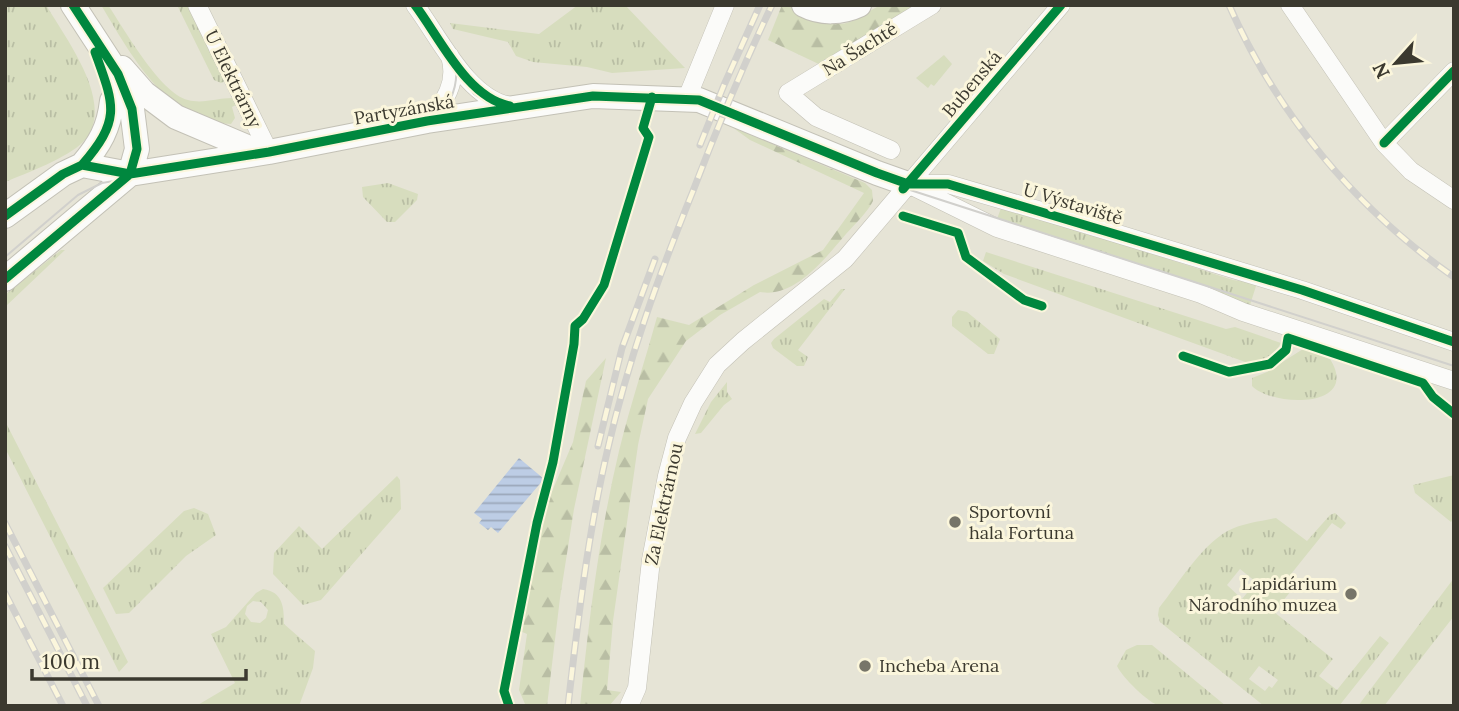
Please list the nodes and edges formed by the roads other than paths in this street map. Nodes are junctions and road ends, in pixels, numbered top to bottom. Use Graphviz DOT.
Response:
graph roads {
  1 [pos="73,5"];
  2 [pos="197,5"];
  3 [pos="415,5"];
  4 [pos="725,5"];
  5 [pos="804,5"];
  6 [pos="859,5"];
  7 [pos="932,5"];
  8 [pos="1061,5"];
  9 [pos="1290,5"];
  10 [pos="825,8"];
  11 [pos="88,32"];
  12 [pos="450,56"];
  13 [pos="1454,71"];
  14 [pos="687,98"];
  15 [pos="111,101"];
  16 [pos="517,107"];
  17 [pos="427,121"];
  18 [pos="1384,143"];
  19 [pos="891,150"];
  20 [pos="265,153"];
  21 [pos="82,165"];
  22 [pos="130,174"];
  23 [pos="908,184"];
  24 [pos="1454,200"];
  25 [pos="5,216"];
  26 [pos="5,279"];
  27 [pos="1454,342"];
  28 [pos="1454,382"];
  29 [pos="629,706"];
  1 -- 11 [label="main road"];
  2 -- 20 [label="street, U Elektrárny"];
  3 -- 12 [label="street"];
  4 -- 14 [label="street"];
  5 -- 10 [label="main road"];
  6 -- 10 [label="main road"];
  7 -- 19 [label="street, Na Šachtě"];
  8 -- 23 [label="street, Bubenská"];
  9 -- 18 [label="street"];
  11 -- 15 [label="main road"];
  11 -- 20 [label="main road"];
  11 -- 22 [label="main road"];
  12 -- 16 [label="street"];
  12 -- 17 [label="street"];
  13 -- 18 [label="street"];
  14 -- 16 [label="main road, Partyzánská"];
  14 -- 23 [label="main road, U Výstaviště"];
  15 -- 21 [label="main road"];
  15 -- 22 [label="main road"];
  16 -- 17 [label="main road, Partyzánská"];
  17 -- 20 [label="main road, Partyzánská"];
  18 -- 24 [label="street"];
  20 -- 22 [label="main road, Partyzánská"];
  21 -- 22 [label="main road, Partyzánská"];
  21 -- 25 [label="main road"];
  22 -- 26 [label="main road"];
  23 -- 27 [label="street, U Výstaviště"];
  23 -- 28 [label="street, U Výstaviště"];
  23 -- 29 [label="street, Za Elektrárnou"];
}
